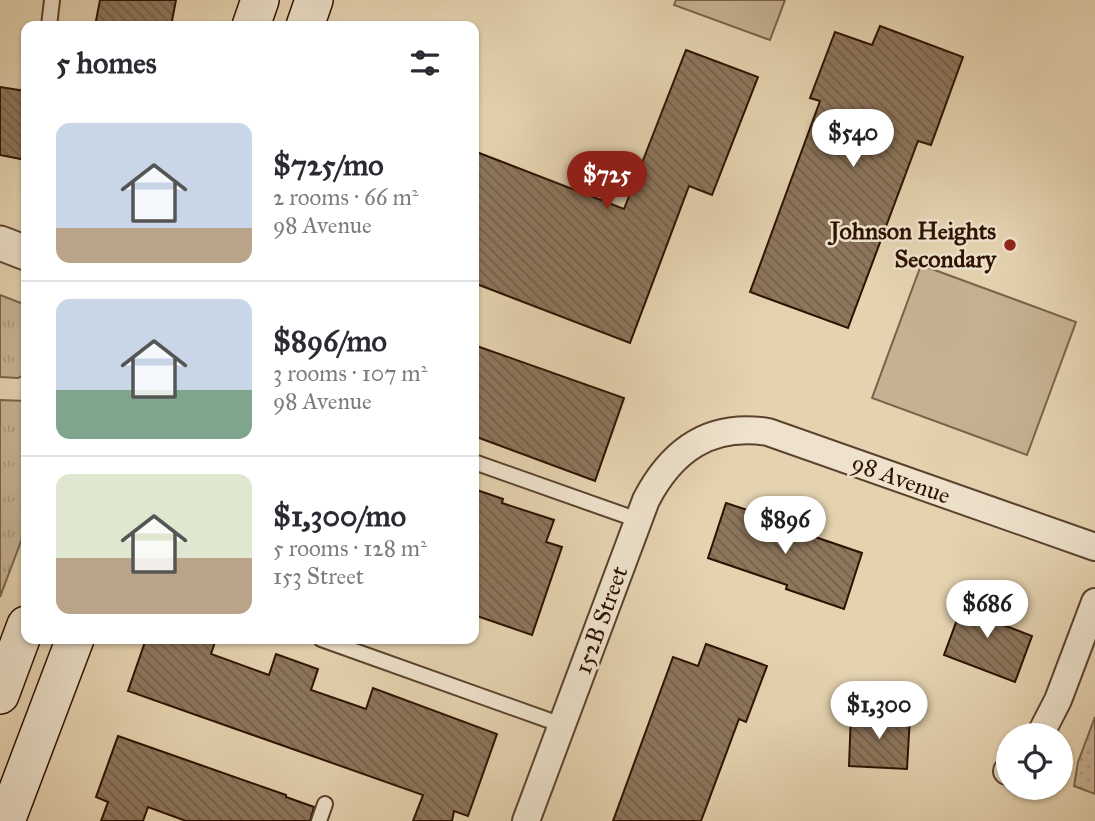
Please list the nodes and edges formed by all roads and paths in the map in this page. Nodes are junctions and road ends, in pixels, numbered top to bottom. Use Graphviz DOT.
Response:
graph roads {
  1 [pos="52,0"];
  2 [pos="260,0"];
  3 [pos="314,0"];
  4 [pos="50,21"];
  5 [pos="253,21"];
  6 [pos="306,21"];
  7 [pos="0,243"];
  8 [pos="21,251"];
  9 [pos="705,439"];
  10 [pos="479,463"];
  11 [pos="638,520"];
  12 [pos="1095,547"];
  13 [pos="1095,601"];
  14 [pos="21,638"];
  15 [pos="73,644"];
  16 [pos="335,644"];
  17 [pos="0,695"];
  18 [pos="1046,723"];
  19 [pos="562,725"];
  20 [pos="325,804"];
  21 [pos="6,821"];
  22 [pos="319,821"];
  23 [pos="526,821"];
  1 -- 4 [label="lane"];
  2 -- 5 [label="main road"];
  3 -- 6 [label="main road"];
  7 -- 8 [label="street"];
  9 -- 11 [label="street, 152B Street"];
  9 -- 12 [label="street, 98 Avenue"];
  10 -- 11 [label="lane"];
  11 -- 19 [label="street, 152B Street"];
  13 -- 18 [label="street"];
  14 -- 17 [label="main road"];
  15 -- 21 [label="main road"];
  16 -- 19 [label="lane"];
  19 -- 23 [label="street, 152B Street"];
  20 -- 22 [label="lane"];
}
